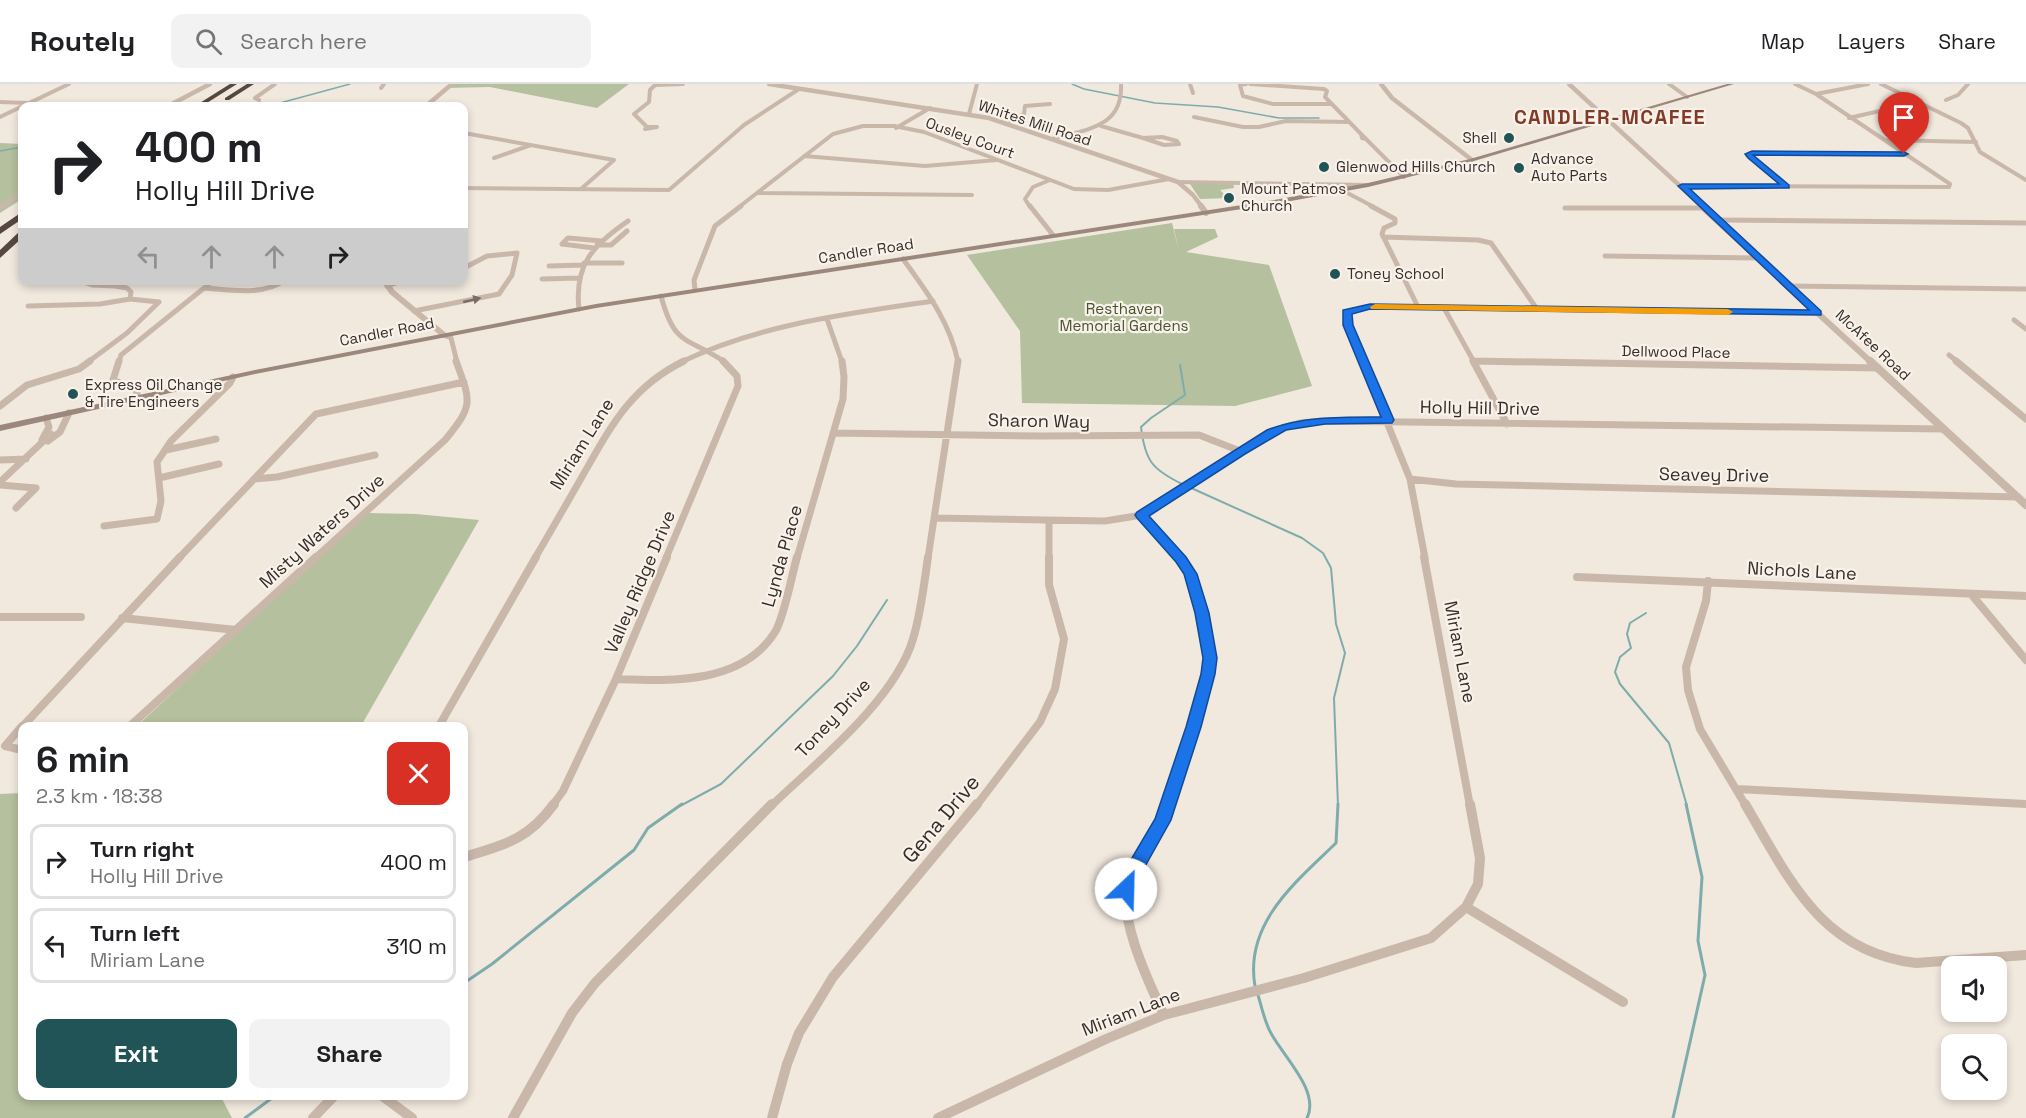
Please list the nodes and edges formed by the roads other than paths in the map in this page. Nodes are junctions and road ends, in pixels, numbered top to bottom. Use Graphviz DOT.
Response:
graph roads {
  1 [pos="69,84"];
  2 [pos="210,84"];
  3 [pos="234,84"];
  4 [pos="251,84"];
  5 [pos="275,84"];
  6 [pos="452,84"];
  7 [pos="683,84"];
  8 [pos="769,84"];
  9 [pos="977,84"];
  10 [pos="1120,84"];
  11 [pos="1190,84"];
  12 [pos="1248,84"];
  13 [pos="1381,84"];
  14 [pos="1569,84"];
  15 [pos="1669,84"];
  16 [pos="1732,84"];
  17 [pos="1795,84"];
  18 [pos="1868,84"];
  19 [pos="1881,84"];
  20 [pos="1968,84"];
  21 [pos="655,85"];
  22 [pos="676,85"];
  23 [pos="799,89"];
  24 [pos="1193,93"];
  25 [pos="1816,94"];
  26 [pos="1687,97"];
  27 [pos="259,100"];
  28 [pos="1946,100"];
  29 [pos="0,102"];
  30 [pos="30,102"];
  31 [pos="176,102"];
  32 [pos="205,102"];
  33 [pos="222,102"];
  34 [pos="431,102"];
  35 [pos="1919,102"];
  36 [pos="18,103"];
  37 [pos="1050,104"];
  38 [pos="1330,104"];
  39 [pos="18,108"];
  40 [pos="930,108"];
  41 [pos="969,114"];
  42 [pos="0,117"];
  43 [pos="1194,117"];
  44 [pos="1849,118"];
  45 [pos="1609,121"];
  46 [pos="1348,122"];
  47 [pos="1005,123"];
  48 [pos="1101,126"];
  49 [pos="647,127"];
  50 [pos="896,128"];
  51 [pos="468,134"];
  52 [pos="1143,138"];
  53 [pos="1052,139"];
  54 [pos="1883,140"];
  55 [pos="1976,142"];
  56 [pos="533,145"];
  57 [pos="1904,154"];
  58 [pos="804,156"];
  59 [pos="494,158"];
  60 [pos="998,160"];
  61 [pos="1472,160"];
  62 [pos="1404,177"];
  63 [pos="1169,179"];
  64 [pos="1050,180"];
  65 [pos="2026,180"];
  66 [pos="1178,182"];
  67 [pos="1329,184"];
  68 [pos="1368,185"];
  69 [pos="1682,186"];
  70 [pos="1786,186"];
  71 [pos="468,188"];
  72 [pos="581,189"];
  73 [pos="1341,190"];
  74 [pos="757,192"];
  75 [pos="972,195"];
  76 [pos="18,196"];
  77 [pos="0,208"];
  78 [pos="1566,208"];
  79 [pos="1705,208"];
  80 [pos="1206,213"];
  81 [pos="18,219"];
  82 [pos="1718,220"];
  83 [pos="628,221"];
  84 [pos="2026,223"];
  85 [pos="0,231"];
  86 [pos="627,231"];
  87 [pos="18,236"];
  88 [pos="1053,236"];
  89 [pos="18,237"];
  90 [pos="1383,237"];
  91 [pos="598,245"];
  92 [pos="0,250"];
  93 [pos="0,255"];
  94 [pos="1605,256"];
  95 [pos="1758,258"];
  96 [pos="903,259"];
  97 [pos="622,263"];
  98 [pos="583,264"];
  99 [pos="468,266"];
  100 [pos="549,266"];
  101 [pos="579,278"];
  102 [pos="542,279"];
  103 [pos="120,285"];
  104 [pos="208,285"];
  105 [pos="278,285"];
  106 [pos="387,285"];
  107 [pos="1789,286"];
  108 [pos="205,288"];
  109 [pos="2026,289"];
  110 [pos="695,290"];
  111 [pos="661,296"];
  112 [pos="130,299"];
  113 [pos="933,301"];
  114 [pos="28,306"];
  115 [pos="1418,307"];
  116 [pos="1444,308"];
  117 [pos="579,309"];
  118 [pos="1537,309"];
  119 [pos="414,311"];
  120 [pos="1818,313"];
  121 [pos="827,319"];
  122 [pos="2014,320"];
  123 [pos="2026,329"];
  124 [pos="444,335"];
  125 [pos="703,351"];
  126 [pos="1949,354"];
  127 [pos="1474,361"];
  128 [pos="1878,368"];
  129 [pos="233,376"];
  130 [pos="464,382"];
  131 [pos="138,398"];
  132 [pos="0,406"];
  133 [pos="69,413"];
  134 [pos="46,418"];
  135 [pos="2026,419"];
  136 [pos="1388,420"];
  137 [pos="1507,424"];
  138 [pos="0,428"];
  139 [pos="1943,429"];
  140 [pos="60,432"];
  141 [pos="833,433"];
  142 [pos="48,434"];
  143 [pos="947,434"];
  144 [pos="216,439"];
  145 [pos="41,444"];
  146 [pos="166,450"];
  147 [pos="1240,451"];
  148 [pos="375,454"];
  149 [pos="26,459"];
  150 [pos="0,460"];
  151 [pos="219,464"];
  152 [pos="159,478"];
  153 [pos="254,479"];
  154 [pos="1410,479"];
  155 [pos="0,484"];
  156 [pos="2018,498"];
  157 [pos="2026,504"];
  158 [pos="16,508"];
  159 [pos="1142,515"];
  160 [pos="935,518"];
  161 [pos="1049,521"];
  162 [pos="104,526"];
  163 [pos="1577,577"];
  164 [pos="1708,581"];
  165 [pos="1971,594"];
  166 [pos="2026,596"];
  167 [pos="0,617"];
  168 [pos="81,617"];
  169 [pos="122,618"];
  170 [pos="236,630"];
  171 [pos="2026,660"];
  172 [pos="616,679"];
  173 [pos="27,722"];
  174 [pos="134,722"];
  175 [pos="441,722"];
  176 [pos="18,732"];
  177 [pos="18,749"];
  178 [pos="1737,789"];
  179 [pos="2026,804"];
  180 [pos="468,856"];
  181 [pos="1466,907"];
  182 [pos="2026,955"];
  183 [pos="1623,1002"];
  184 [pos="1164,1015"];
  185 [pos="330,1100"];
  186 [pos="388,1100"];
  187 [pos="313,1118"];
  188 [pos="412,1118"];
  189 [pos="513,1118"];
  190 [pos="772,1118"];
  191 [pos="939,1118"];
  1 -- 30 [label="street"];
  2 -- 31 [label="street"];
  3 -- 32 [label="highway"];
  4 -- 33 [label="highway"];
  5 -- 27 [label="street"];
  6 -- 34 [label="street"];
  7 -- 22 [label="street"];
  8 -- 23 [label="street, Whites Mill Road"];
  9 -- 41 [label="street"];
  10 -- 48 [label="street"];
  11 -- 24 [label="street"];
  12 -- 38 [label="street"];
  12 -- 38 [label="street"];
  13 -- 61 [label="street"];
  14 -- 45 [label="street, McAfee Road"];
  15 -- 26 [label="street"];
  16 -- 26 [label="main road, Candler Road"];
  17 -- 25 [label="street"];
  18 -- 25 [label="street"];
  19 -- 35 [label="street"];
  20 -- 28 [label="street"];
  21 -- 22 [label="street"];
  21 -- 49 [label="street"];
  23 -- 40 [label="street, Whites Mill Road"];
  23 -- 72 [label="street"];
  25 -- 44 [label="street"];
  26 -- 45 [label="main road, Candler Road"];
  29 -- 36 [label="street"];
  35 -- 44 [label="street"];
  35 -- 55 [label="street"];
  37 -- 47 [label="street"];
  38 -- 46 [label="street"];
  39 -- 42 [label="street"];
  40 -- 41 [label="street, Whites Mill Road"];
  40 -- 50 [label="street"];
  41 -- 47 [label="street, Whites Mill Road"];
  43 -- 46 [label="street"];
  44 -- 54 [label="street"];
  45 -- 61 [label="main road, Candler Road"];
  45 -- 69 [label="street, McAfee Road"];
  46 -- 62 [label="street"];
  47 -- 53 [label="street, Whites Mill Road"];
  48 -- 52 [label="street"];
  48 -- 53 [label="street"];
  50 -- 58 [label="street, Ousley Court"];
  50 -- 60 [label="street, Ousley Court"];
  51 -- 56 [label="street"];
  52 -- 52 [label="street"];
  53 -- 63 [label="street, Whites Mill Road"];
  54 -- 55 [label="street"];
  54 -- 57 [label="street"];
  55 -- 65 [label="street"];
  56 -- 59 [label="street"];
  56 -- 72 [label="street"];
  57 -- 70 [label="street"];
  57 -- 70 [label="street"];
  58 -- 60 [label="street"];
  58 -- 74 [label="street, Ousley Court"];
  60 -- 64 [label="street, Ousley Court"];
  61 -- 62 [label="main road, Candler Road"];
  62 -- 68 [label="main road, Candler Road"];
  63 -- 64 [label="street, Ousley Court"];
  63 -- 66 [label="street, Whites Mill Road"];
  64 -- 88 [label="street"];
  66 -- 67 [label="street"];
  66 -- 80 [label="street, Whites Mill Road"];
  67 -- 68 [label="street"];
  67 -- 73 [label="street"];
  68 -- 73 [label="main road, Candler Road"];
  69 -- 70 [label="street"];
  69 -- 79 [label="street, McAfee Road"];
  71 -- 72 [label="street"];
  73 -- 80 [label="main road, Candler Road"];
  73 -- 90 [label="street"];
  74 -- 75 [label="street"];
  74 -- 110 [label="street, Ousley Court"];
  76 -- 77 [label="street"];
  78 -- 79 [label="street"];
  79 -- 82 [label="street, McAfee Road"];
  80 -- 88 [label="main road, Candler Road"];
  81 -- 85 [label="highway"];
  82 -- 84 [label="street"];
  82 -- 95 [label="street, McAfee Road"];
  83 -- 91 [label="street"];
  86 -- 91 [label="street"];
  87 -- 92 [label="highway"];
  88 -- 96 [label="main road, Candler Road"];
  89 -- 93 [label="highway"];
  90 -- 115 [label="street"];
  90 -- 118 [label="street"];
  91 -- 91 [label="street"];
  91 -- 98 [label="street"];
  94 -- 95 [label="street"];
  95 -- 107 [label="street, McAfee Road"];
  96 -- 110 [label="main road, Candler Road"];
  96 -- 113 [label="street, Toney Drive"];
  97 -- 98 [label="street"];
  98 -- 100 [label="street"];
  98 -- 101 [label="street"];
  119 -- 99 [label="street, one-way"];
  101 -- 102 [label="street"];
  101 -- 117 [label="street"];
  103 -- 112 [label="street"];
  104 -- 108 [label="street"];
  105 -- 108 [label="street"];
  106 -- 119 [label="street"];
  107 -- 109 [label="street"];
  107 -- 120 [label="street, McAfee Road"];
  108 -- 131 [label="street"];
  110 -- 111 [label="main road, Candler Road"];
  111 -- 117 [label="main road, Candler Road"];
  111 -- 125 [label="street, Valley Ridge Drive"];
  112 -- 114 [label="street"];
  112 -- 132 [label="street"];
  113 -- 121 [label="street, Miriam Lane"];
  113 -- 143 [label="street, Toney Drive"];
  115 -- 116 [label="street, Miriam Lane"];
  115 -- 136 [label="street, Miriam Lane"];
  116 -- 118 [label="street, Miriam Lane"];
  116 -- 127 [label="street"];
  117 -- 124 [label="main road, Candler Road"];
  118 -- 120 [label="street, Miriam Lane"];
  119 -- 124 [label="street"];
  120 -- 128 [label="street, McAfee Road"];
  121 -- 125 [label="street, Miriam Lane"];
  121 -- 141 [label="street, Lynda Place"];
  122 -- 123 [label="street"];
  124 -- 129 [label="main road, Candler Road"];
  124 -- 130 [label="street, Misty Waters Drive"];
  125 -- 172 [label="street, Valley Ridge Drive"];
  125 -- 175 [label="street, Miriam Lane"];
  126 -- 135 [label="street"];
  127 -- 128 [label="street, Dellwood Place"];
  127 -- 137 [label="street"];
  128 -- 139 [label="street, McAfee Road"];
  129 -- 131 [label="main road, Candler Road"];
  129 -- 146 [label="street"];
  130 -- 153 [label="street"];
  130 -- 170 [label="street, Misty Waters Drive"];
  131 -- 133 [label="main road, Candler Road"];
  133 -- 134 [label="main road, Candler Road"];
  133 -- 140 [label="street"];
  134 -- 138 [label="main road, Candler Road"];
  134 -- 142 [label="street"];
  136 -- 137 [label="street, Holly Hill Drive"];
  136 -- 147 [label="street, Holly Hill Drive"];
  136 -- 154 [label="street, Miriam Lane"];
  137 -- 139 [label="street, Holly Hill Drive"];
  139 -- 156 [label="street, McAfee Road"];
  140 -- 142 [label="street"];
  140 -- 145 [label="street"];
  141 -- 143 [label="street, Sharon Way"];
  141 -- 172 [label="street, Lynda Place"];
  142 -- 145 [label="street"];
  143 -- 147 [label="street, Sharon Way"];
  143 -- 160 [label="street, Toney Drive"];
  144 -- 146 [label="street"];
  145 -- 149 [label="street"];
  146 -- 152 [label="street"];
  147 -- 159 [label="street, Holly Hill Drive"];
  148 -- 153 [label="street"];
  149 -- 150 [label="street"];
  149 -- 155 [label="street"];
  151 -- 152 [label="street"];
  152 -- 162 [label="street"];
  153 -- 169 [label="street"];
  154 -- 156 [label="street, Seavey Drive"];
  154 -- 181 [label="street, Miriam Lane"];
  155 -- 158 [label="street"];
  156 -- 157 [label="street, McAfee Road"];
  159 -- 161 [label="street, Holly Hill Drive"];
  159 -- 184 [label="street"];
  160 -- 161 [label="street, Holly Hill Drive"];
  160 -- 189 [label="street, Toney Drive"];
  161 -- 190 [label="street, Gena Drive"];
  163 -- 164 [label="street, Nichols Lane"];
  164 -- 165 [label="street, Nichols Lane"];
  164 -- 178 [label="street"];
  165 -- 166 [label="street, Nichols Lane"];
  165 -- 171 [label="street"];
  167 -- 168 [label="street"];
  169 -- 170 [label="street"];
  169 -- 173 [label="street"];
  170 -- 174 [label="street, Misty Waters Drive"];
  172 -- 180 [label="street, Valley Ridge Drive"];
  176 -- 177 [label="street"];
  178 -- 179 [label="street"];
  178 -- 182 [label="street"];
  181 -- 183 [label="street"];
  181 -- 184 [label="street, Miriam Lane"];
  184 -- 191 [label="street, Miriam Lane"];
  185 -- 187 [label="street"];
  186 -- 188 [label="street"];
}
